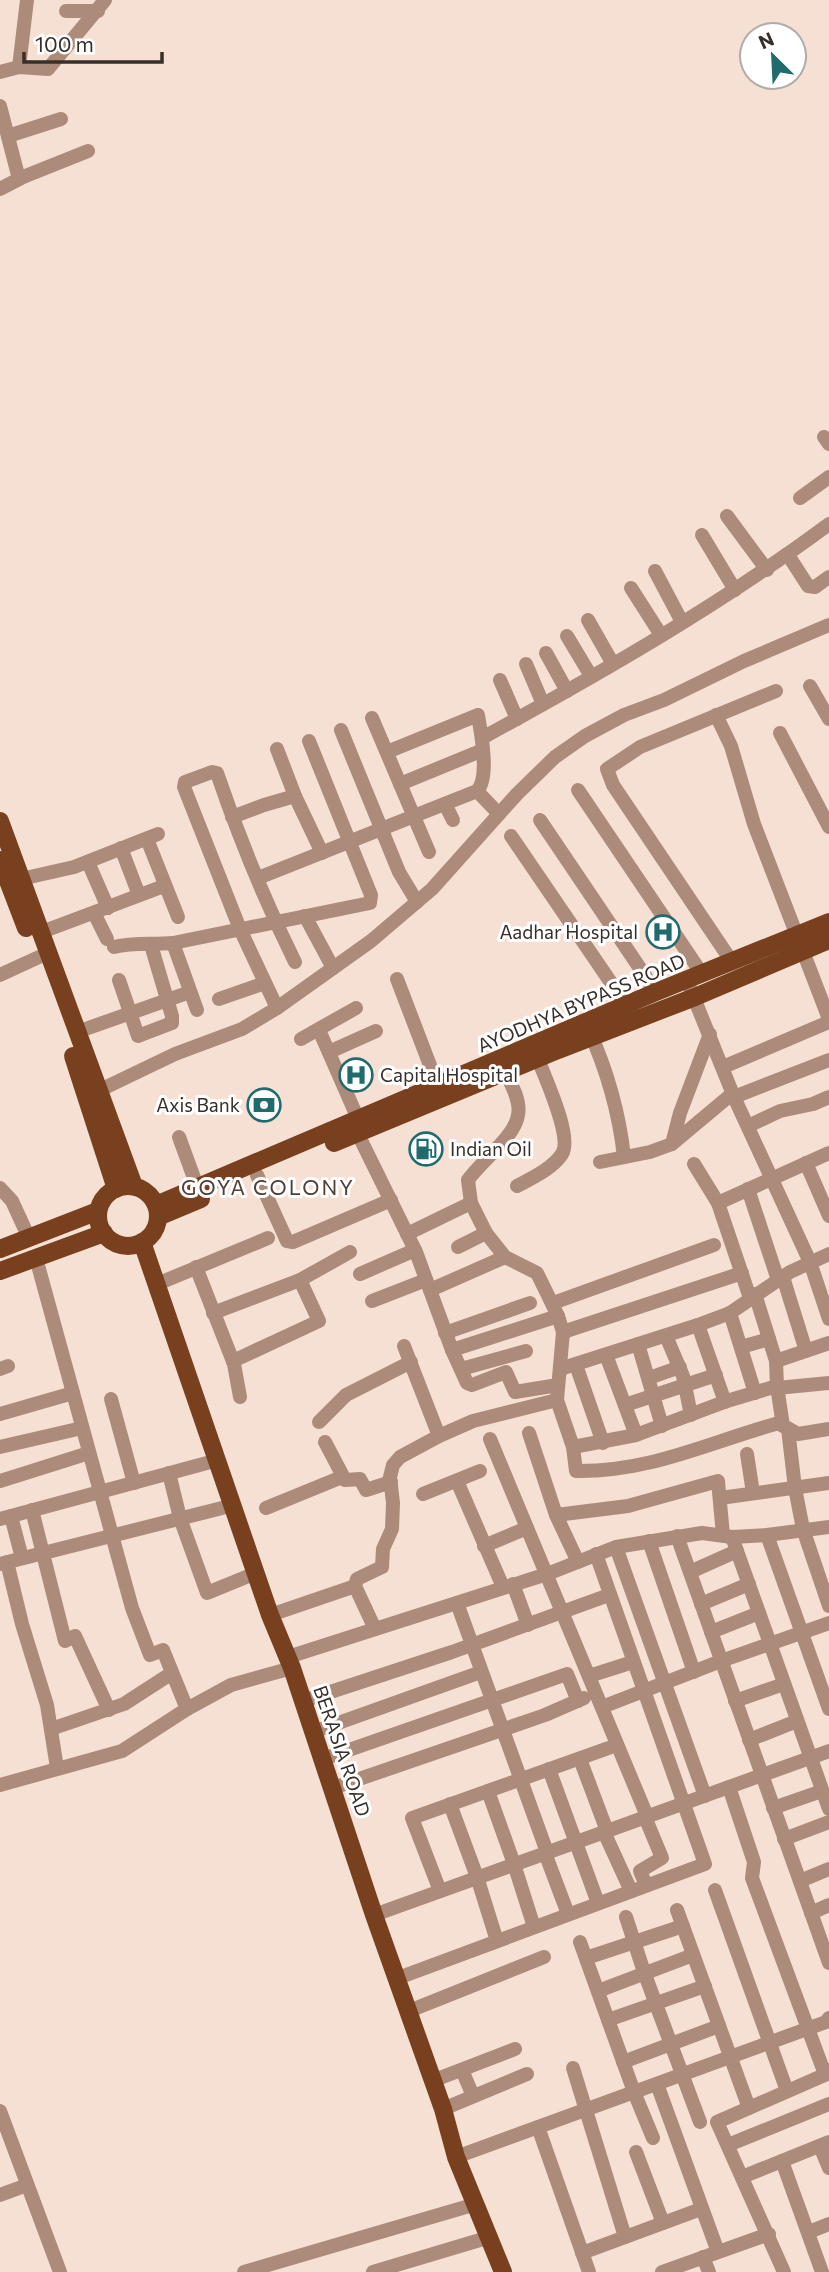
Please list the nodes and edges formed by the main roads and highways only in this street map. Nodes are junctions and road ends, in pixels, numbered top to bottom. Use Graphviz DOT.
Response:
graph roads {
  1 [pos="0,821"];
  2 [pos="0,860"];
  3 [pos="829,922"];
  4 [pos="829,940"];
  5 [pos="799,944"];
  6 [pos="631,1013"];
  7 [pos="589,1030"];
  8 [pos="441,1092"];
  9 [pos="358,1127"];
  10 [pos="125,1188"];
  11 [pos="199,1193"];
  12 [pos="99,1211"];
  13 [pos="157,1211"];
  14 [pos="104,1233"];
  15 [pos="142,1242"];
  16 [pos="0,1249"];
  17 [pos="0,1271"];
  18 [pos="503,2272"];
  1 -- 10 [label="main road"];
  2 -- 10 [label="main road"];
  3 -- 5 [label="main road, AYODHYA BYPASS ROAD"];
  4 -- 5 [label="main road, AYODHYA BYPASS ROAD"];
  5 -- 6 [label="main road, AYODHYA BYPASS ROAD"];
  5 -- 6 [label="main road, AYODHYA BYPASS ROAD"];
  6 -- 7 [label="main road, AYODHYA BYPASS ROAD"];
  7 -- 8 [label="main road, AYODHYA BYPASS ROAD"];
  7 -- 8 [label="main road, AYODHYA BYPASS ROAD"];
  8 -- 9 [label="main road, AYODHYA BYPASS ROAD"];
  9 -- 11 [label="main road, AYODHYA BYPASS ROAD"];
  9 -- 11 [label="main road, AYODHYA BYPASS ROAD"];
  10 -- 12 [label="main road"];
  10 -- 13 [label="main road"];
  11 -- 13 [label="main road, AYODHYA BYPASS ROAD"];
  12 -- 14 [label="main road"];
  12 -- 16 [label="main road"];
  13 -- 15 [label="main road"];
  14 -- 15 [label="main road"];
  14 -- 17 [label="main road"];
  15 -- 18 [label="main road, BERASIA ROAD"];
}
